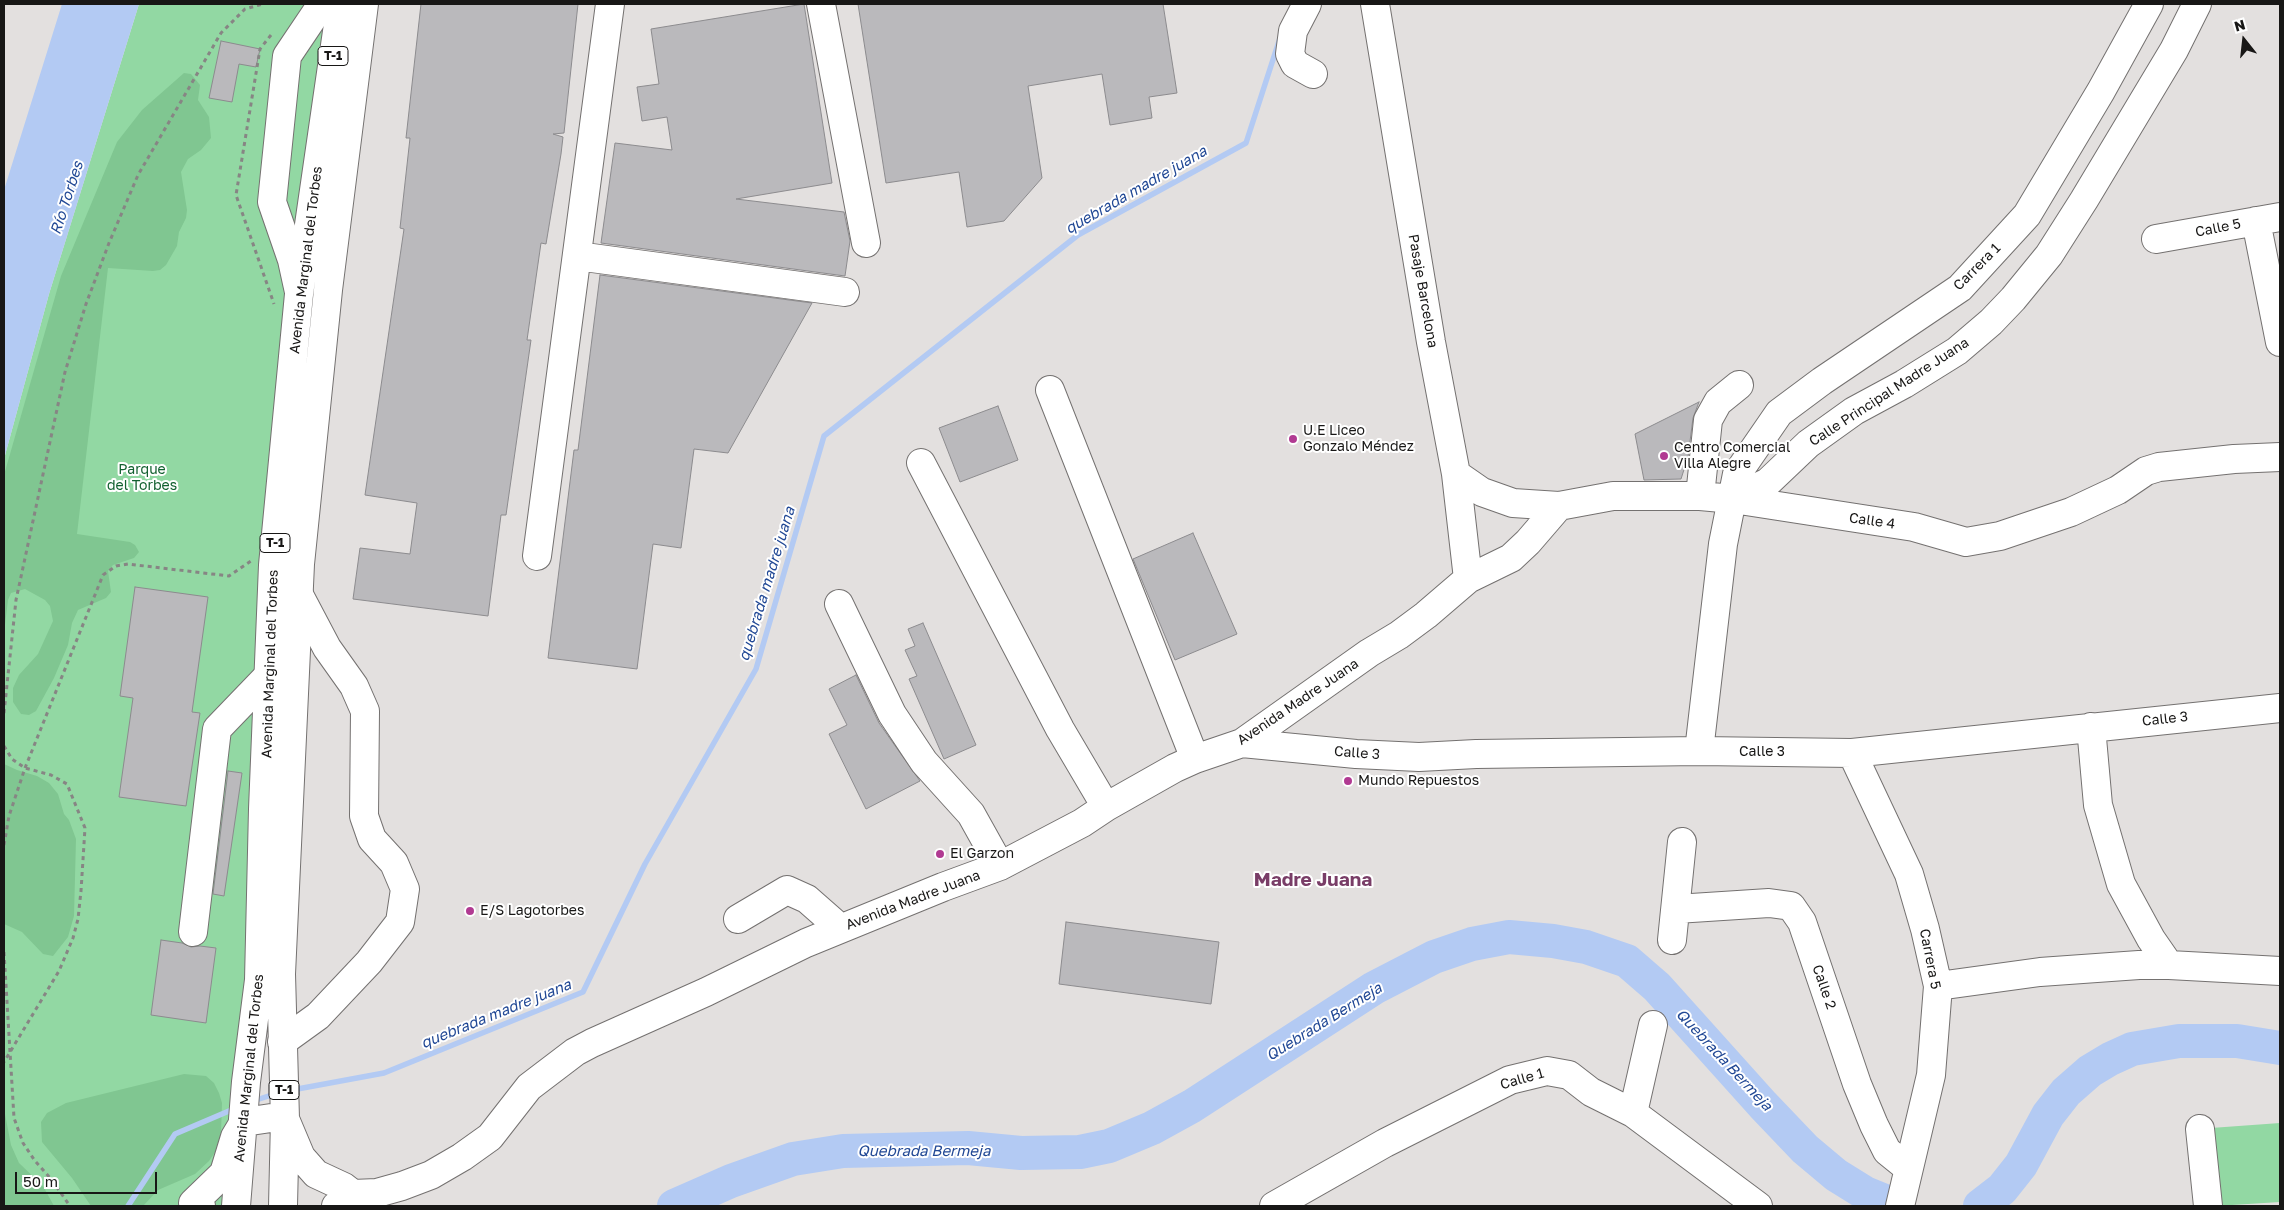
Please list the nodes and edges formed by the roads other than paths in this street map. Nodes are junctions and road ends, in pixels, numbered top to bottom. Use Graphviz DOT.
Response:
graph roads {
  1 [pos="322,4"];
  2 [pos="341,4"];
  3 [pos="364,4"];
  4 [pos="610,4"];
  5 [pos="820,4"];
  6 [pos="1307,4"];
  7 [pos="1375,4"];
  8 [pos="2149,4"];
  9 [pos="2197,4"];
  10 [pos="1313,74"];
  11 [pos="2268,219"];
  12 [pos="2156,239"];
  13 [pos="866,243"];
  14 [pos="577,256"];
  15 [pos="845,292"];
  16 [pos="299,294"];
  17 [pos="2280,342"];
  18 [pos="1739,385"];
  19 [pos="1050,390"];
  20 [pos="2280,457"];
  21 [pos="921,463"];
  22 [pos="1456,474"];
  23 [pos="1700,496"];
  24 [pos="1733,499"];
  25 [pos="1558,506"];
  26 [pos="537,556"];
  27 [pos="1468,580"];
  28 [pos="298,593"];
  29 [pos="839,604"];
  30 [pos="269,675"];
  31 [pos="2280,708"];
  32 [pos="2091,727"];
  33 [pos="1242,743"];
  34 [pos="1699,752"];
  35 [pos="1852,753"];
  36 [pos="1196,759"];
  37 [pos="1106,807"];
  38 [pos="1682,842"];
  39 [pos="1000,866"];
  40 [pos="1676,909"];
  41 [pos="738,919"];
  42 [pos="840,928"];
  43 [pos="193,932"];
  44 [pos="1672,940"];
  45 [pos="2169,965"];
  46 [pos="2280,971"];
  47 [pos="1938,986"];
  48 [pos="1653,1025"];
  49 [pos="282,1042"];
  50 [pos="1632,1113"];
  51 [pos="285,1119"];
  52 [pos="244,1122"];
  53 [pos="2200,1129"];
  54 [pos="1904,1187"];
  55 [pos="345,1200"];
  56 [pos="192,1205"];
  57 [pos="236,1206"];
  58 [pos="284,1206"];
  59 [pos="1274,1206"];
  60 [pos="1758,1206"];
  61 [pos="2208,1206"];
  1 -- 16 [label="main road"];
  2 -- 16 [label="main road, Avenida Marginal del Torbes / T-1"];
  3 -- 28 [label="main road, Avenida Marginal del Torbes / T-1"];
  4 -- 14 [label="main road"];
  5 -- 13 [label="main road"];
  6 -- 10 [label="main road"];
  7 -- 22 [label="main road, Pasaje Barcelona"];
  8 -- 24 [label="main road, Carrera 1"];
  9 -- 24 [label="main road, Calle Principal Madre Juana"];
  11 -- 12 [label="main road, Calle 5"];
  11 -- 17 [label="main road"];
  14 -- 15 [label="main road"];
  14 -- 26 [label="main road"];
  16 -- 30 [label="main road, Avenida Marginal del Torbes / T-1"];
  18 -- 23 [label="main road"];
  19 -- 36 [label="main road"];
  20 -- 24 [label="main road, Calle 4"];
  21 -- 37 [label="main road"];
  22 -- 25 [label="main road, Calle 4"];
  22 -- 27 [label="main road, Pasaje Barcelona"];
  23 -- 24 [label="main road, Calle 4"];
  23 -- 25 [label="main road, Calle 4"];
  24 -- 34 [label="main road"];
  25 -- 27 [label="main road, Avenida Madre Juana"];
  27 -- 33 [label="main road, Avenida Madre Juana"];
  28 -- 49 [label="main road, Avenida Marginal del Torbes / T-1"];
  28 -- 49 [label="main road"];
  29 -- 39 [label="main road"];
  30 -- 43 [label="main road"];
  30 -- 52 [label="main road, Avenida Marginal del Torbes / T-1"];
  31 -- 32 [label="main road, Calle 3"];
  32 -- 35 [label="main road, Calle 3"];
  32 -- 45 [label="main road"];
  33 -- 34 [label="main road, Calle 3"];
  33 -- 36 [label="main road, Avenida Madre Juana"];
  34 -- 35 [label="main road, Calle 3"];
  35 -- 47 [label="main road, Carrera 5"];
  36 -- 37 [label="main road, Avenida Madre Juana"];
  37 -- 39 [label="main road, Avenida Madre Juana"];
  38 -- 40 [label="main road"];
  39 -- 42 [label="main road, Avenida Madre Juana"];
  40 -- 44 [label="main road"];
  40 -- 54 [label="main road, Calle 2"];
  41 -- 42 [label="main road"];
  42 -- 55 [label="main road, Avenida Madre Juana"];
  45 -- 46 [label="main road"];
  45 -- 47 [label="main road"];
  47 -- 54 [label="main road, Carrera 5"];
  48 -- 50 [label="main road"];
  49 -- 51 [label="main road, Avenida Marginal del Torbes / T-1"];
  50 -- 59 [label="main road, Calle 1"];
  50 -- 60 [label="main road, Calle 1"];
  51 -- 52 [label="main road"];
  51 -- 55 [label="main road"];
  51 -- 58 [label="main road, Avenida Marginal del Torbes / T-1"];
  52 -- 56 [label="main road"];
  52 -- 57 [label="main road, Avenida Marginal del Torbes / T-1"];
  53 -- 61 [label="main road"];
}
